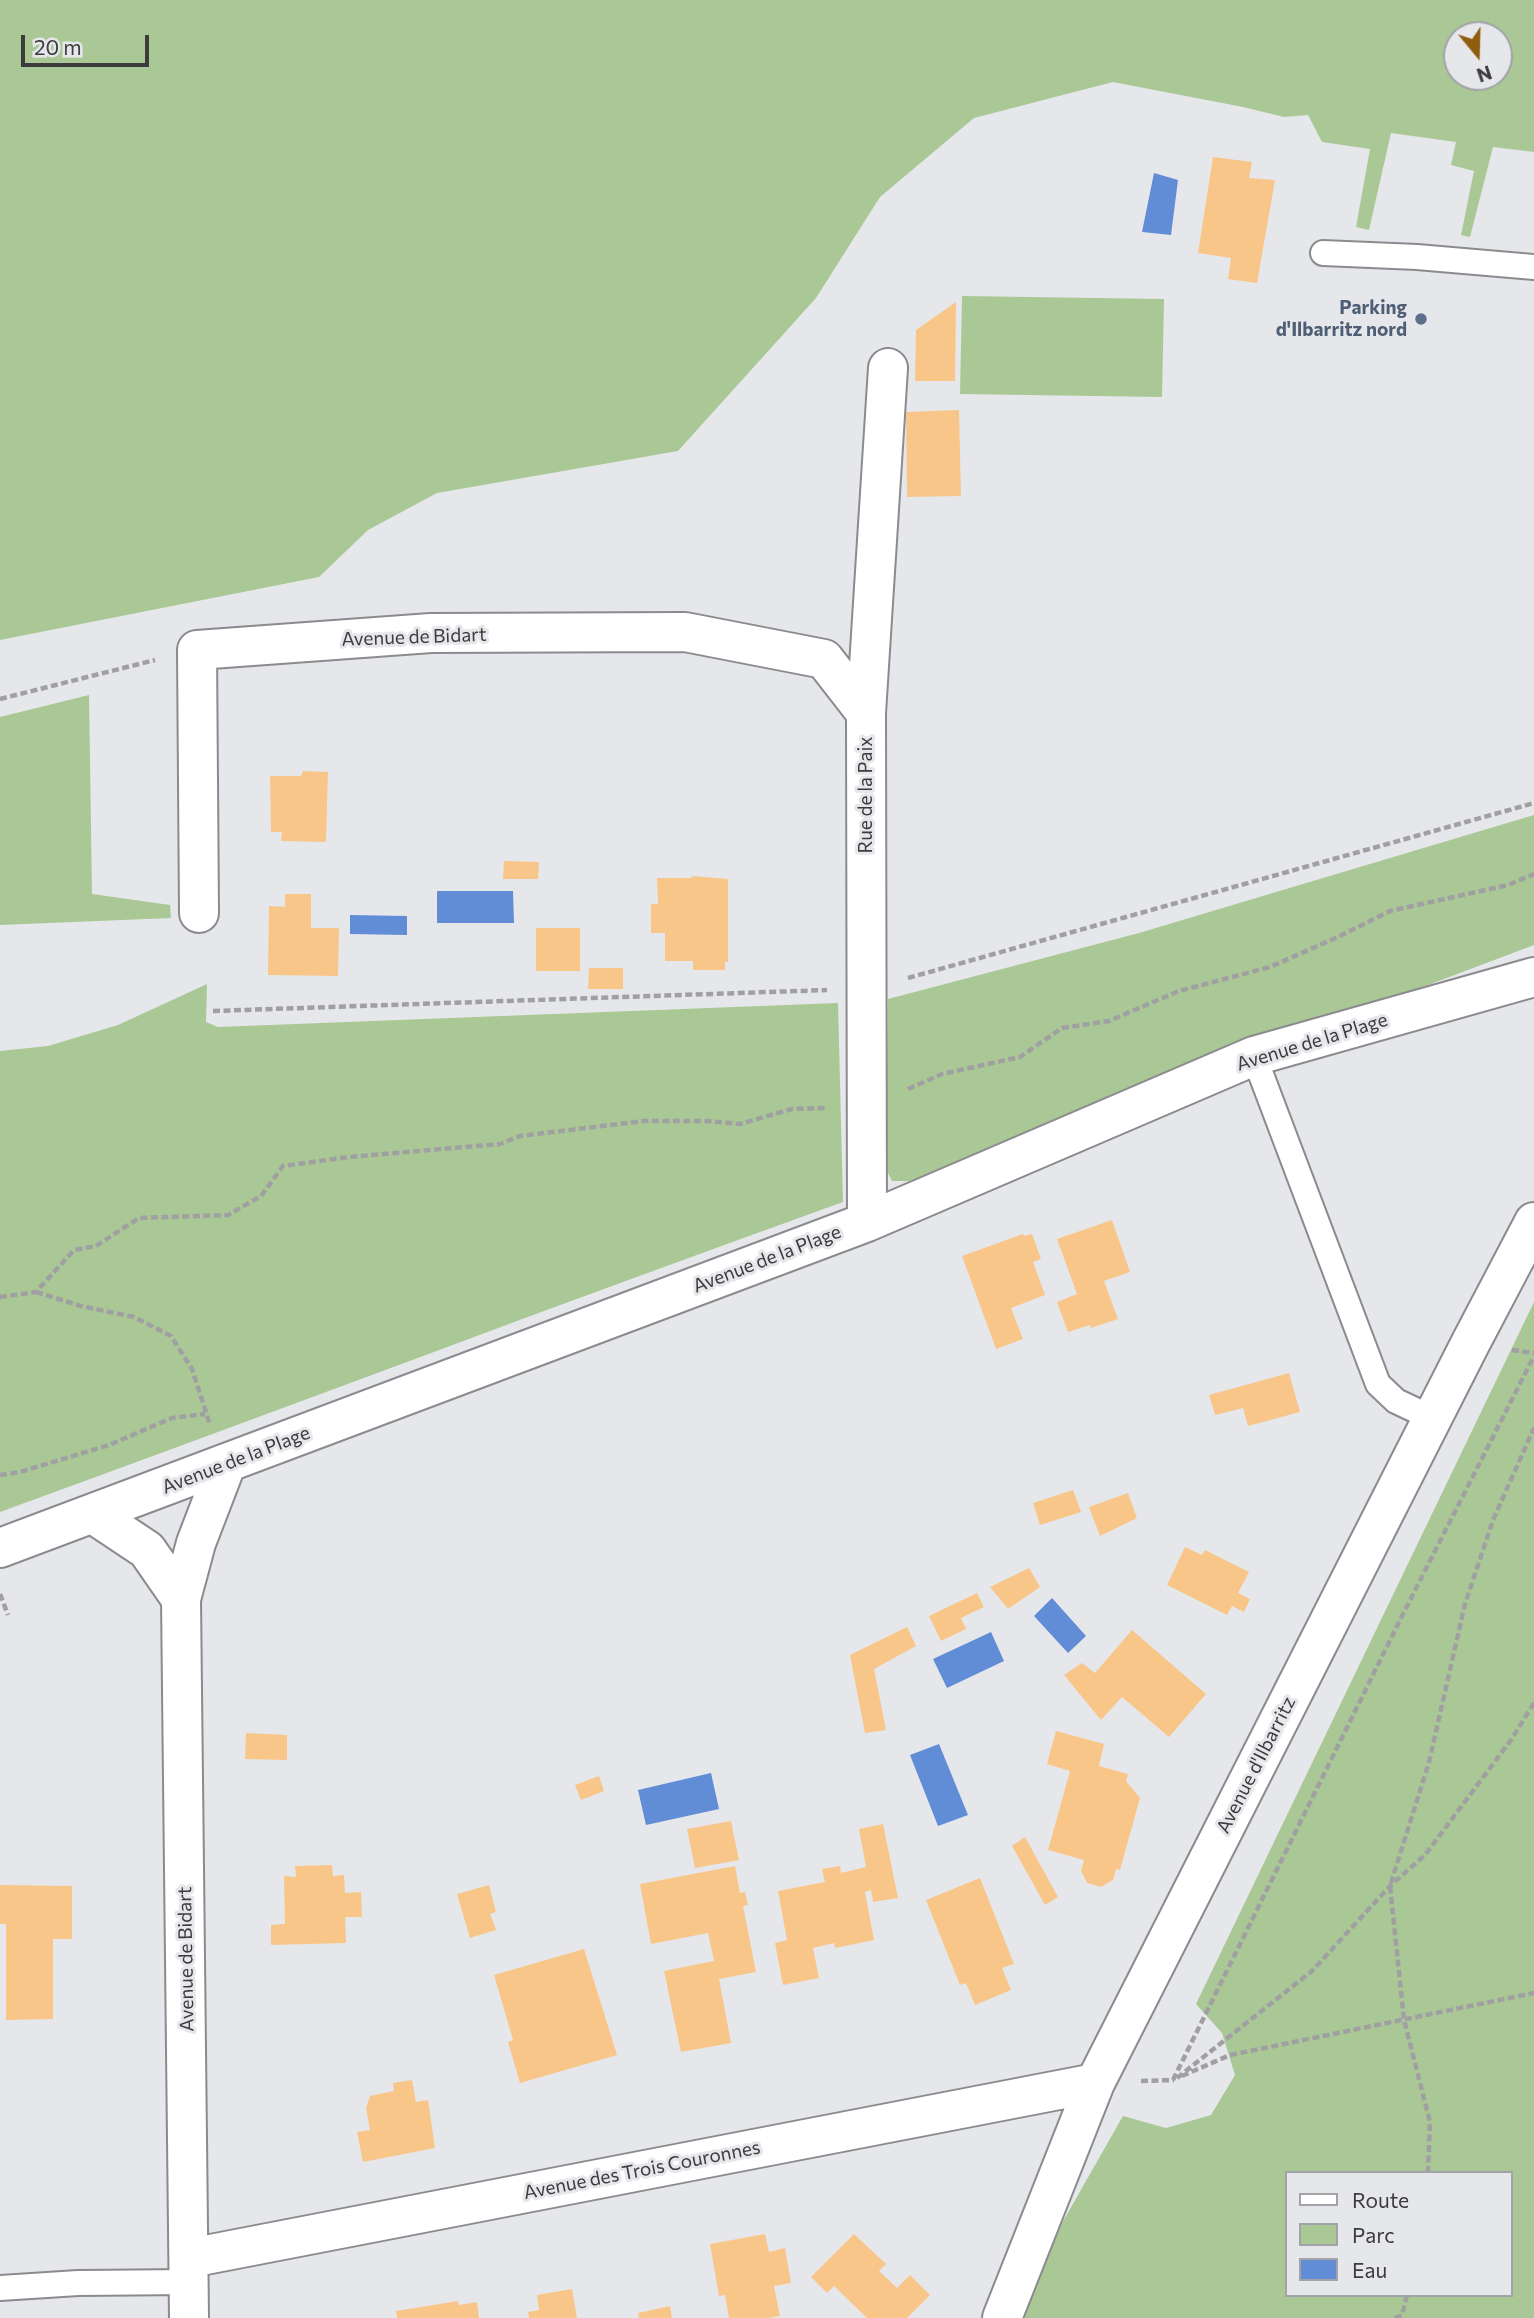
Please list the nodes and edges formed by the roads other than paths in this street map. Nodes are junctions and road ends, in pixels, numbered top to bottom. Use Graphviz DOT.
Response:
graph roads {
  1 [pos="1323,253"];
  2 [pos="1534,267"];
  3 [pos="888,368"];
  4 [pos="866,713"];
  5 [pos="199,913"];
  6 [pos="1529,985"];
  7 [pos="1254,1056"];
  8 [pos="867,1222"];
  9 [pos="1534,1222"];
  10 [pos="1432,1418"];
  11 [pos="226,1465"];
  12 [pos="93,1514"];
  13 [pos="0,1548"];
  14 [pos="181,1599"];
  15 [pos="1095,2083"];
  16 [pos="190,2286"];
  17 [pos="0,2288"];
  18 [pos="1002,2318"];
  1 -- 2 [label="lane"];
  3 -- 4 [label="street, Rue de la Paix"];
  4 -- 5 [label="street, Avenue de Bidart"];
  4 -- 8 [label="street, Rue de la Paix"];
  6 -- 7 [label="street, Avenue de la Plage"];
  7 -- 8 [label="street, Avenue de la Plage"];
  7 -- 10 [label="lane"];
  8 -- 11 [label="street, Avenue de la Plage"];
  9 -- 10 [label="street, Avenue d'Ilbarritz"];
  10 -- 15 [label="street, Avenue d'Ilbarritz"];
  11 -- 12 [label="street, Avenue de la Plage"];
  11 -- 14 [label="street, Avenue de Bidart"];
  12 -- 13 [label="street, Avenue de la Plage"];
  12 -- 14 [label="street"];
  14 -- 16 [label="street, Avenue de Bidart"];
  15 -- 16 [label="street, Avenue des Trois Couronnes"];
  15 -- 18 [label="street, Avenue d'Ilbarritz"];
  16 -- 17 [label="lane"];
}
